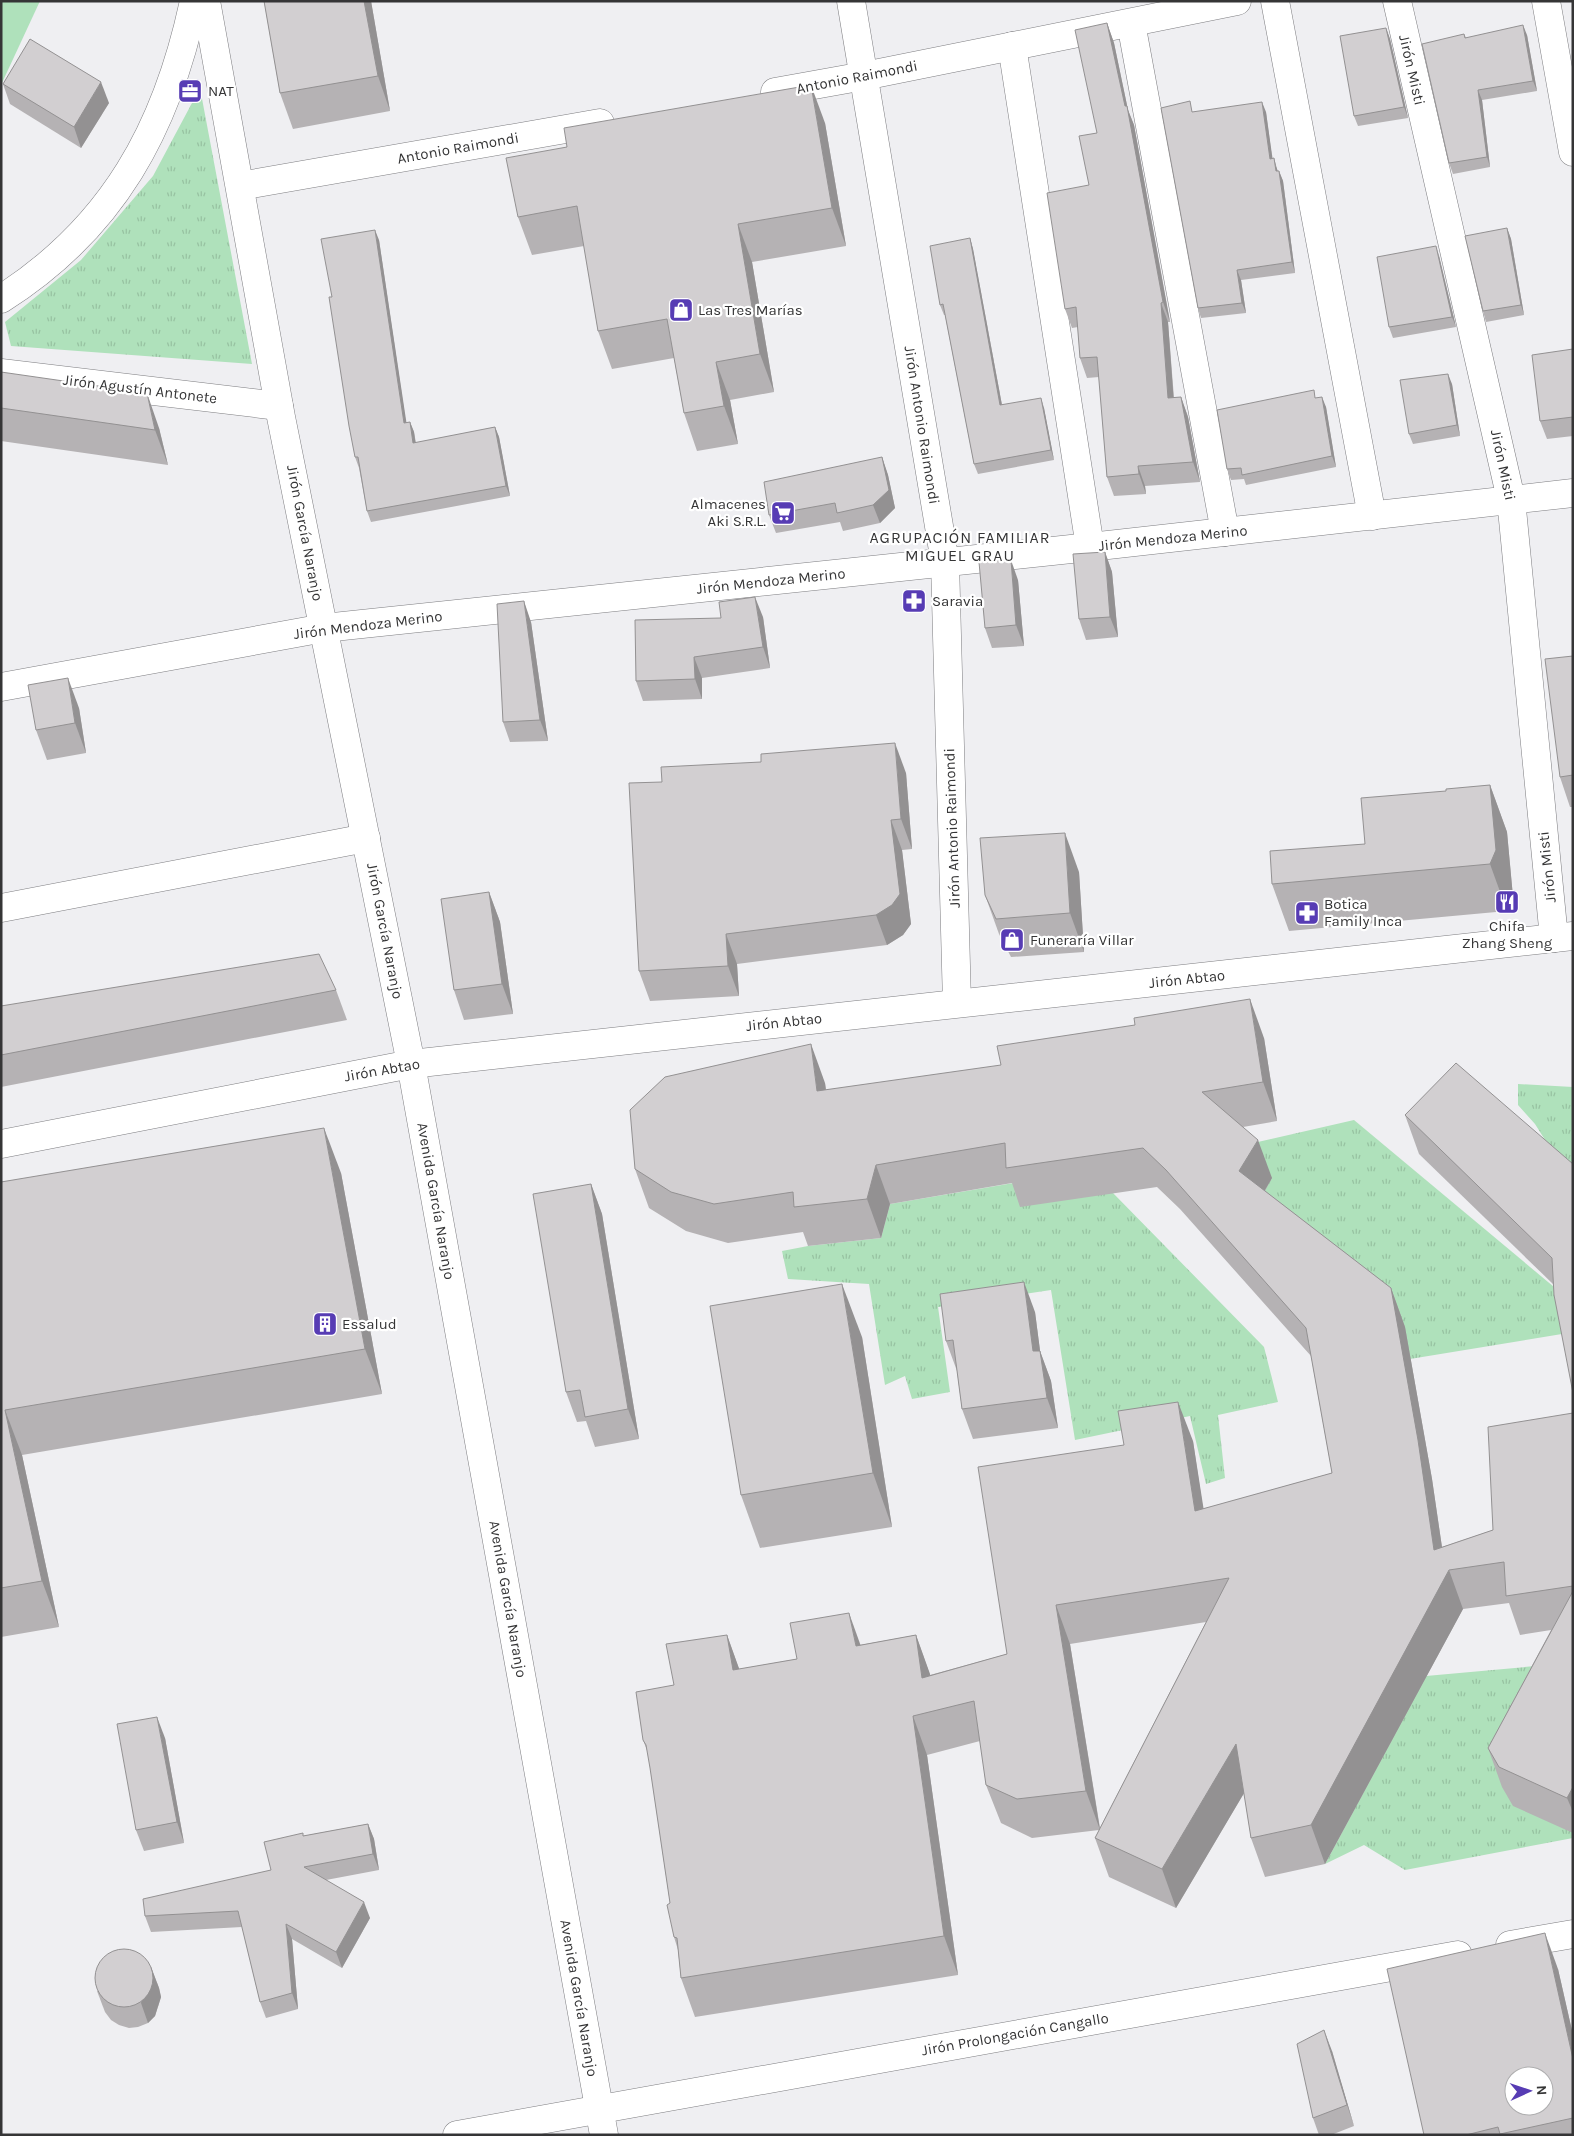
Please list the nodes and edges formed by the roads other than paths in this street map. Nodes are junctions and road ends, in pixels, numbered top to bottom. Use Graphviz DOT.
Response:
graph roads {
  1 [pos="194,1"];
  2 [pos="206,1"];
  3 [pos="851,1"];
  4 [pos="1237,1"];
  5 [pos="1275,1"];
  6 [pos="1397,1"];
  7 [pos="1546,1"];
  8 [pos="1132,23"];
  9 [pos="1012,46"];
  10 [pos="864,76"];
  11 [pos="747,97"];
  12 [pos="620,119"];
  13 [pos="1573,152"];
  14 [pos="240,186"];
  15 [pos="1,299"];
  16 [pos="1,373"];
  17 [pos="279,406"];
  18 [pos="1573,493"];
  19 [pos="1511,499"];
  20 [pos="1372,516"];
  21 [pos="1225,532"];
  22 [pos="1090,547"];
  23 [pos="945,562"];
  24 [pos="324,628"];
  25 [pos="1,687"];
  26 [pos="366,838"];
  27 [pos="1,908"];
  28 [pos="1564,937"];
  29 [pos="957,1003"];
  30 [pos="411,1064"];
  31 [pos="1,1144"];
  32 [pos="1573,1934"];
  33 [pos="599,2108"];
  34 [pos="457,2135"];
  35 [pos="604,2135"];
  1 -- 15 [label="street"];
  2 -- 14 [label="street, Jirón García Naranjo"];
  3 -- 10 [label="street, Jirón Antonio Raimondi"];
  4 -- 8 [label="street, Antonio Raimondi"];
  5 -- 20 [label="street"];
  6 -- 19 [label="street, Jirón Misti"];
  7 -- 13 [label="street"];
  8 -- 9 [label="street, Antonio Raimondi"];
  8 -- 21 [label="street"];
  9 -- 10 [label="street, Antonio Raimondi"];
  9 -- 22 [label="street"];
  10 -- 11 [label="street, Antonio Raimondi"];
  10 -- 23 [label="street, Jirón Antonio Raimondi"];
  12 -- 14 [label="street, Antonio Raimondi"];
  14 -- 17 [label="street, Jirón García Naranjo"];
  16 -- 17 [label="street, Jirón Agustín Antonete"];
  17 -- 24 [label="street, Jirón García Naranjo"];
  18 -- 19 [label="street, Jirón Mendoza Merino"];
  19 -- 20 [label="street, Jirón Mendoza Merino"];
  19 -- 28 [label="street, Jirón Misti"];
  20 -- 21 [label="street, Jirón Mendoza Merino"];
  21 -- 22 [label="street, Jirón Mendoza Merino"];
  22 -- 23 [label="street, Jirón Mendoza Merino"];
  23 -- 24 [label="street, Jirón Mendoza Merino"];
  23 -- 29 [label="street, Jirón Antonio Raimondi"];
  24 -- 25 [label="street, Jirón Mendoza Merino"];
  24 -- 26 [label="street, Jirón García Naranjo"];
  26 -- 27 [label="street"];
  26 -- 30 [label="street, Jirón García Naranjo"];
  28 -- 29 [label="street, Jirón Abtao"];
  29 -- 30 [label="street, Jirón Abtao"];
  30 -- 31 [label="street, Jirón Abtao"];
  30 -- 33 [label="street, Avenida García Naranjo"];
  32 -- 33 [label="street, Jirón Prolongación Cangallo"];
  33 -- 34 [label="street, Jirón Prolongación Cangallo"];
  33 -- 35 [label="street, Avenida García Naranjo"];
}
